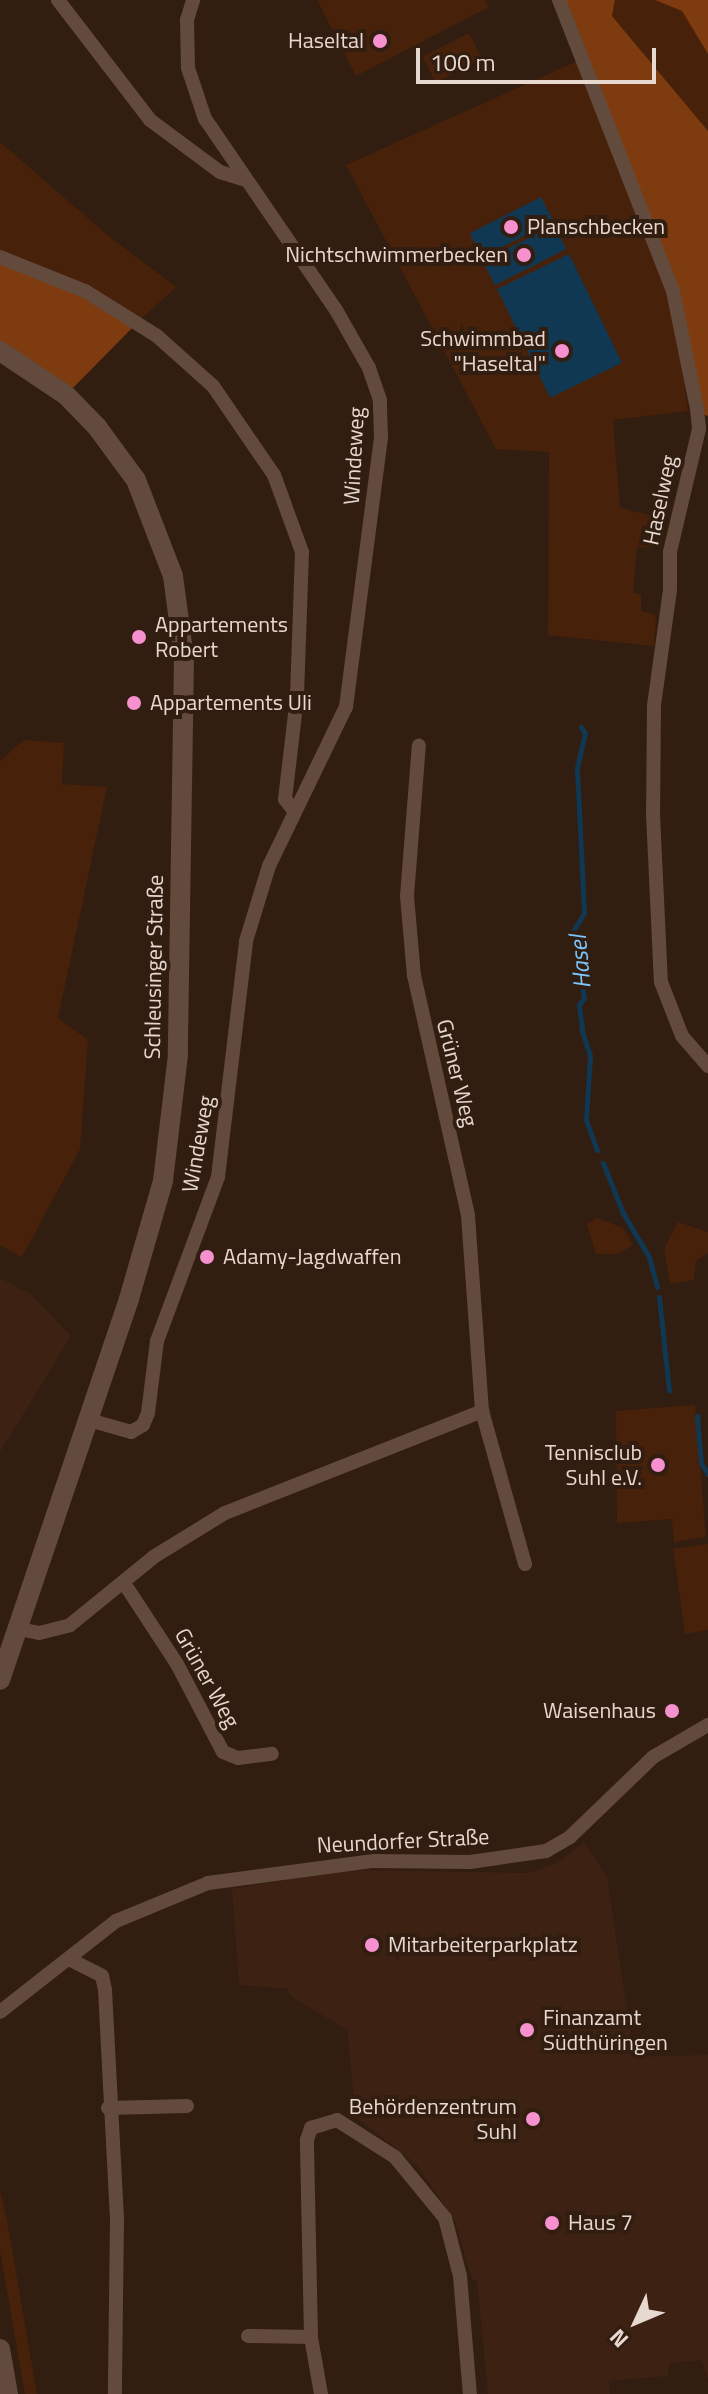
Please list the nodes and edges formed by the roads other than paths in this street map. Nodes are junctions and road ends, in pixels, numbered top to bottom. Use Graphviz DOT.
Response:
graph roads {
  1 [pos="58,0"];
  2 [pos="193,0"];
  3 [pos="559,0"];
  4 [pos="247,180"];
  5 [pos="0,257"];
  6 [pos="0,351"];
  7 [pos="419,745"];
  8 [pos="294,811"];
  9 [pos="708,1066"];
  10 [pos="482,1411"];
  11 [pos="89,1420"];
  12 [pos="525,1564"];
  13 [pos="124,1583"];
  14 [pos="19,1629"];
  15 [pos="0,1680"];
  16 [pos="708,1725"];
  17 [pos="272,1754"];
  18 [pos="69,1959"];
  19 [pos="0,2012"];
  20 [pos="187,2106"];
  21 [pos="108,2108"];
  22 [pos="248,2336"];
  23 [pos="311,2337"];
  24 [pos="0,2349"];
  25 [pos="8,2394"];
  26 [pos="115,2394"];
  27 [pos="321,2394"];
  28 [pos="470,2394"];
  1 -- 4 [label="street"];
  2 -- 4 [label="street, Windeweg"];
  3 -- 9 [label="street, Haselweg"];
  4 -- 8 [label="street, Windeweg"];
  5 -- 8 [label="street"];
  6 -- 11 [label="main road, Schleusinger Straße"];
  7 -- 10 [label="street, Grüner Weg"];
  8 -- 11 [label="street, Windeweg"];
  10 -- 12 [label="street, Grüner Weg"];
  10 -- 13 [label="street"];
  11 -- 14 [label="main road, Schleusinger Straße"];
  13 -- 14 [label="street"];
  13 -- 17 [label="street, Grüner Weg"];
  14 -- 15 [label="main road, Schleusinger Straße"];
  16 -- 18 [label="street, Neundorfer Straße"];
  18 -- 19 [label="street, Neundorfer Straße"];
  18 -- 21 [label="street"];
  20 -- 21 [label="street"];
  21 -- 26 [label="street"];
  22 -- 23 [label="street"];
  23 -- 27 [label="street"];
  23 -- 28 [label="street"];
  24 -- 25 [label="main road"];
}
